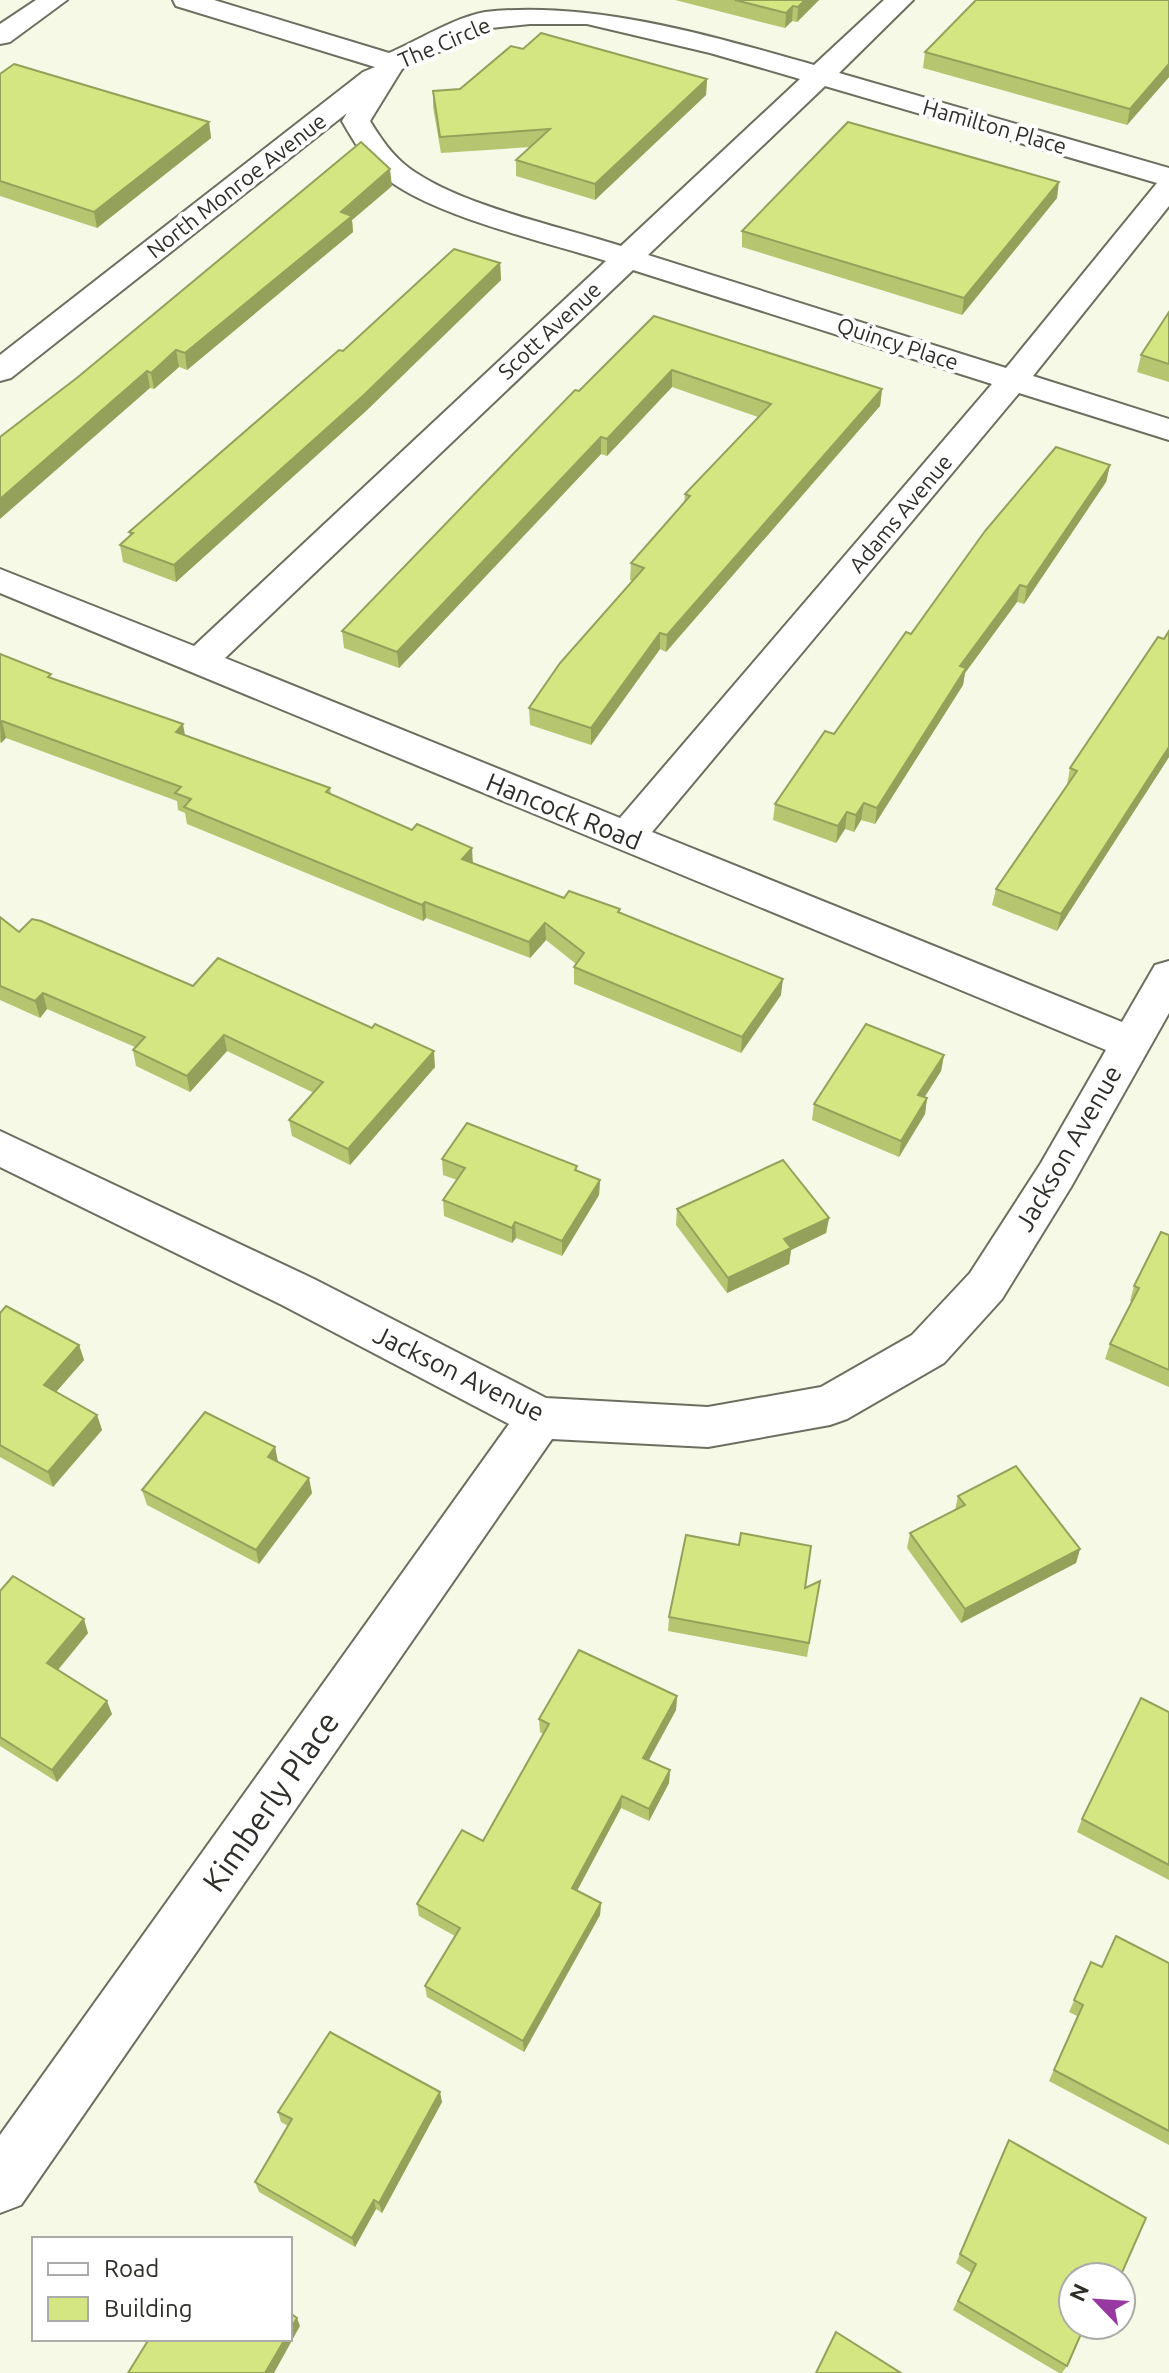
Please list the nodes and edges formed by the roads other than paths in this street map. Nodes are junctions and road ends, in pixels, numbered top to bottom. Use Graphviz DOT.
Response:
graph roads {
  1 [pos="54,0"];
  2 [pos="186,0"];
  3 [pos="472,0"];
  4 [pos="900,0"];
  5 [pos="0,36"];
  6 [pos="391,63"];
  7 [pos="821,76"];
  8 [pos="1169,177"];
  9 [pos="1169,187"];
  10 [pos="628,256"];
  11 [pos="0,371"];
  12 [pos="1013,380"];
  13 [pos="1169,430"];
  14 [pos="0,580"];
  15 [pos="199,662"];
  16 [pos="627,836"];
  17 [pos="1169,976"];
  18 [pos="1129,1042"];
  19 [pos="0,1148"];
  20 [pos="540,1418"];
  21 [pos="0,2184"];
  1 -- 5 [label="street"];
  2 -- 6 [label="street"];
  3 -- 6 [label="street, North Monroe Avenue"];
  4 -- 7 [label="street, Scott Avenue"];
  6 -- 7 [label="street, The Circle"];
  6 -- 10 [label="street, The Circle"];
  6 -- 11 [label="street, North Monroe Avenue"];
  7 -- 8 [label="street, Hamilton Place"];
  7 -- 10 [label="street, Scott Avenue"];
  9 -- 12 [label="street, Adams Avenue"];
  10 -- 12 [label="street, Quincy Place"];
  10 -- 15 [label="street, Scott Avenue"];
  12 -- 13 [label="street, Quincy Place"];
  12 -- 16 [label="street, Adams Avenue"];
  14 -- 15 [label="street, Hancock Road"];
  15 -- 16 [label="street, Hancock Road"];
  16 -- 18 [label="street, Hancock Road"];
  17 -- 18 [label="street, Jackson Avenue"];
  18 -- 20 [label="street, Jackson Avenue"];
  19 -- 20 [label="street, Jackson Avenue"];
  20 -- 21 [label="street, Kimberly Place"];
}
